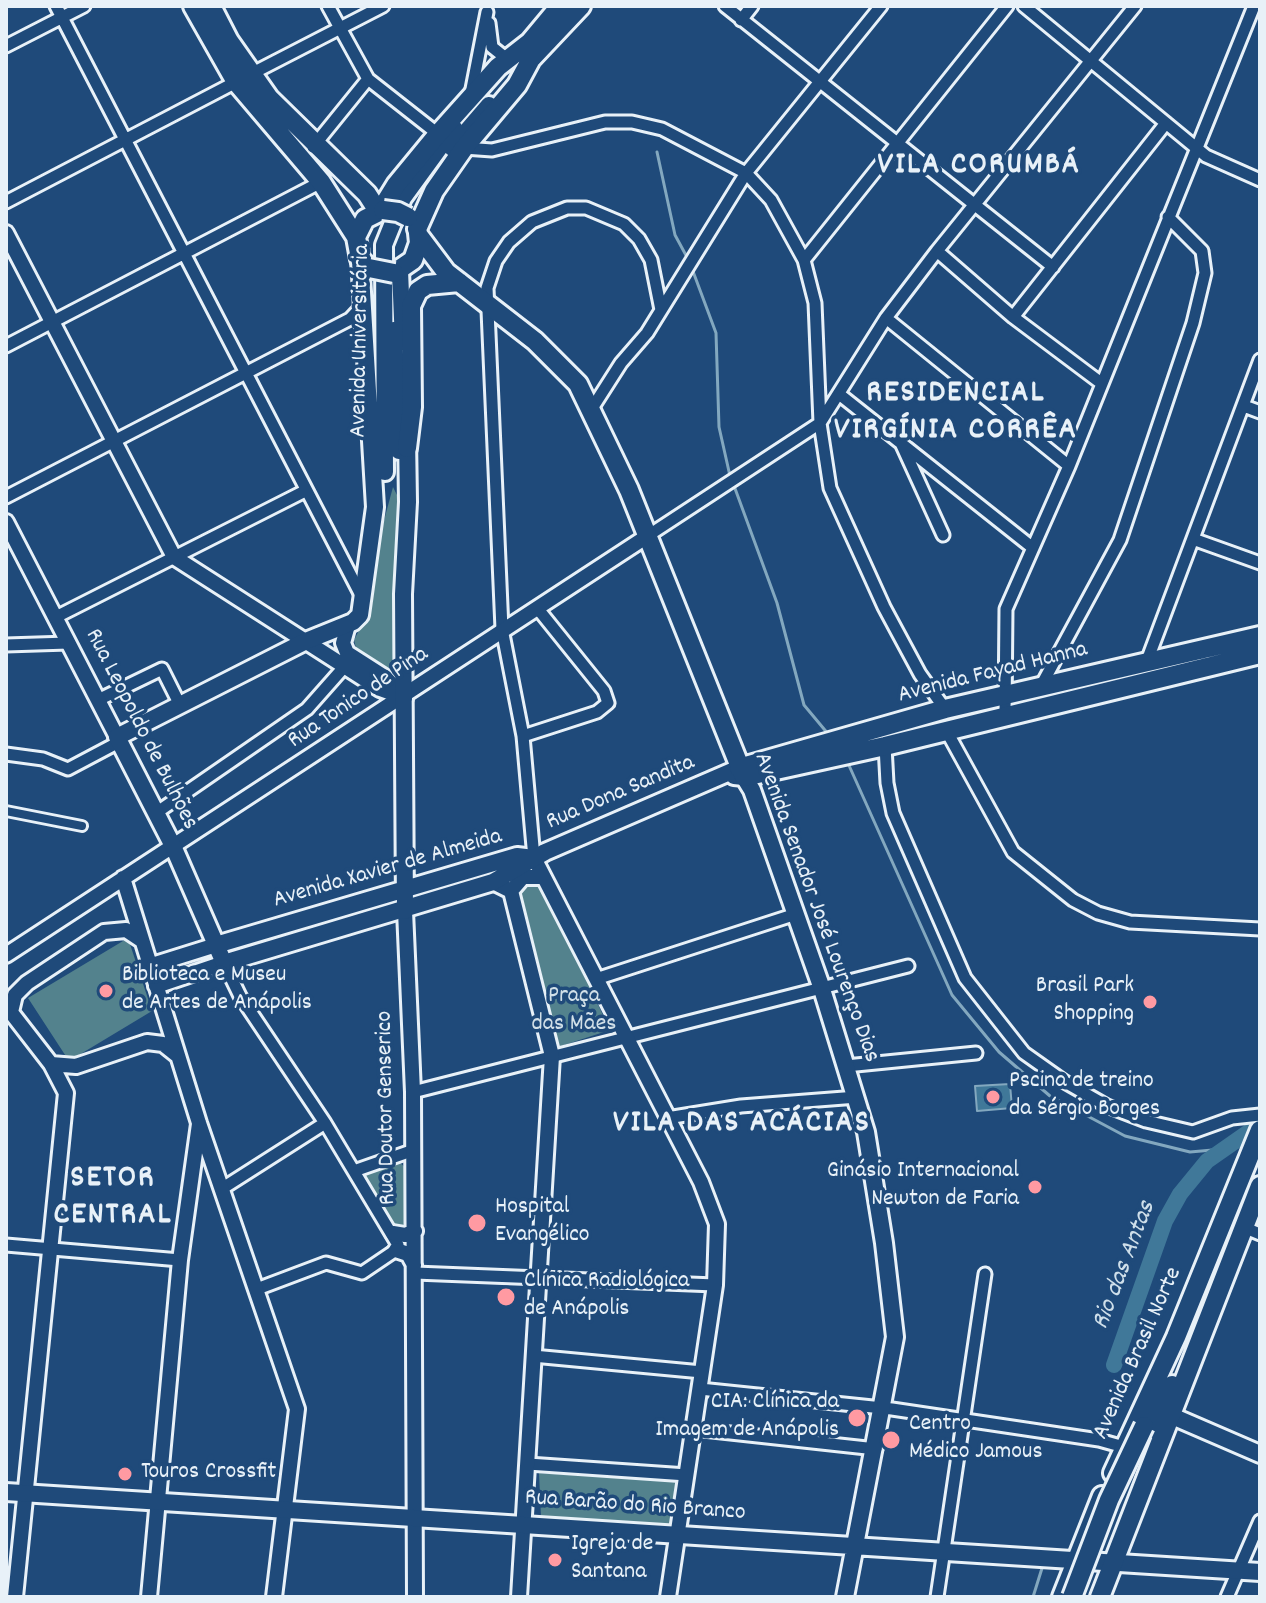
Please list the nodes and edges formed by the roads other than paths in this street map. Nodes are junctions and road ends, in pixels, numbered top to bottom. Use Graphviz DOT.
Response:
graph roads {
  1 [pos="84,6"];
  2 [pos="193,6"];
  3 [pos="211,6"];
  4 [pos="328,6"];
  5 [pos="383,6"];
  6 [pos="560,6"];
  7 [pos="581,6"];
  8 [pos="725,6"];
  9 [pos="752,6"];
  10 [pos="881,6"];
  11 [pos="1007,6"];
  12 [pos="1024,6"];
  13 [pos="1135,6"];
  14 [pos="1254,6"];
  15 [pos="487,9"];
  16 [pos="59,12"];
  17 [pos="741,20"];
  18 [pos="339,29"];
  19 [pos="6,46"];
  20 [pos="530,51"];
  21 [pos="507,59"];
  22 [pos="1092,61"];
  23 [pos="244,78"];
  24 [pos="368,79"];
  25 [pos="822,83"];
  26 [pos="470,97"];
  27 [pos="1166,123"];
  28 [pos="438,134"];
  29 [pos="125,140"];
  30 [pos="898,141"];
  31 [pos="315,144"];
  32 [pos="464,148"];
  33 [pos="1198,149"];
  34 [pos="303,161"];
  35 [pos="746,173"];
  36 [pos="1260,180"];
  37 [pos="321,182"];
  38 [pos="6,202"];
  39 [pos="975,204"];
  40 [pos="380,211"];
  41 [pos="1168,217"];
  42 [pos="414,227"];
  43 [pos="6,233"];
  44 [pos="356,237"];
  45 [pos="937,251"];
  46 [pos="183,254"];
  47 [pos="804,260"];
  48 [pos="365,263"];
  49 [pos="1053,267"];
  50 [pos="400,271"];
  51 [pos="452,277"];
  52 [pos="365,300"];
  53 [pos="487,302"];
  54 [pos="661,310"];
  55 [pos="1013,317"];
  56 [pos="886,318"];
  57 [pos="52,322"];
  58 [pos="6,346"];
  59 [pos="1260,360"];
  60 [pos="244,373"];
  61 [pos="1101,383"];
  62 [pos="839,394"];
  63 [pos="1244,406"];
  64 [pos="591,410"];
  65 [pos="1260,412"];
  66 [pos="820,423"];
  67 [pos="899,439"];
  68 [pos="114,441"];
  69 [pos="407,448"];
  70 [pos="1069,466"];
  71 [pos="305,491"];
  72 [pos="6,497"];
  73 [pos="6,522"];
  74 [pos="408,525"];
  75 [pos="943,535"];
  76 [pos="646,537"];
  77 [pos="1193,539"];
  78 [pos="372,543"];
  79 [pos="1033,548"];
  80 [pos="174,557"];
  81 [pos="1260,562"];
  82 [pos="364,602"];
  83 [pos="538,609"];
  84 [pos="56,617"];
  85 [pos="348,625"];
  86 [pos="502,629"];
  87 [pos="1260,636"];
  88 [pos="306,641"];
  89 [pos="68,643"];
  90 [pos="6,645"];
  91 [pos="1225,654"];
  92 [pos="1260,654"];
  93 [pos="1147,661"];
  94 [pos="345,666"];
  95 [pos="1041,686"];
  96 [pos="1004,696"];
  97 [pos="405,698"];
  98 [pos="98,700"];
  99 [pos="180,705"];
  100 [pos="945,709"];
  101 [pos="1005,715"];
  102 [pos="946,730"];
  103 [pos="523,736"];
  104 [pos="118,739"];
  105 [pos="885,746"];
  106 [pos="837,748"];
  107 [pos="6,754"];
  108 [pos="737,773"];
  109 [pos="6,811"];
  110 [pos="156,813"];
  111 [pos="82,826"];
  112 [pos="173,846"];
  113 [pos="534,858"];
  114 [pos="542,877"];
  115 [pos="123,878"];
  116 [pos="493,882"];
  117 [pos="404,890"];
  118 [pos="511,891"];
  119 [pos="405,911"];
  120 [pos="796,914"];
  121 [pos="1260,929"];
  122 [pos="141,940"];
  123 [pos="216,945"];
  124 [pos="12,952"];
  125 [pos="6,962"];
  126 [pos="224,963"];
  127 [pos="149,966"];
  128 [pos="908,966"];
  129 [pos="596,979"];
  130 [pos="27,983"];
  131 [pos="156,986"];
  132 [pos="821,986"];
  133 [pos="6,989"];
  134 [pos="8,1009"];
  135 [pos="163,1009"];
  136 [pos="624,1037"];
  137 [pos="147,1042"];
  138 [pos="976,1053"];
  139 [pos="552,1056"];
  140 [pos="181,1063"];
  141 [pos="51,1064"];
  142 [pos="846,1066"];
  143 [pos="413,1092"];
  144 [pos="857,1097"];
  145 [pos="1260,1115"];
  146 [pos="667,1118"];
  147 [pos="199,1123"];
  148 [pos="325,1123"];
  149 [pos="1257,1137"];
  150 [pos="414,1150"];
  151 [pos="354,1171"];
  152 [pos="1260,1186"];
  153 [pos="223,1188"];
  154 [pos="415,1231"];
  155 [pos="1252,1231"];
  156 [pos="393,1233"];
  157 [pos="6,1245"];
  158 [pos="50,1249"];
  159 [pos="396,1250"];
  160 [pos="180,1260"];
  161 [pos="415,1269"];
  162 [pos="985,1274"];
  163 [pos="537,1277"];
  164 [pos="715,1285"];
  165 [pos="257,1289"];
  166 [pos="1176,1337"];
  167 [pos="1195,1352"];
  168 [pos="533,1356"];
  169 [pos="702,1372"];
  170 [pos="700,1389"];
  171 [pos="883,1408"];
  172 [pos="1172,1416"];
  173 [pos="963,1419"];
  174 [pos="1147,1428"];
  175 [pos="694,1429"];
  176 [pos="1124,1447"];
  177 [pos="876,1449"];
  178 [pos="1260,1454"];
  179 [pos="528,1464"];
  180 [pos="687,1475"];
  181 [pos="6,1492"];
  182 [pos="25,1493"];
  183 [pos="160,1501"];
  184 [pos="286,1509"];
  185 [pos="415,1517"];
  186 [pos="1260,1521"];
  187 [pos="524,1524"];
  188 [pos="679,1533"];
  189 [pos="857,1547"];
  190 [pos="945,1551"];
  191 [pos="1074,1561"];
  192 [pos="1112,1562"];
  193 [pos="1238,1571"];
  194 [pos="1260,1572"];
  195 [pos="15,1597"];
  196 [pos="149,1597"];
  197 [pos="274,1597"];
  198 [pos="415,1597"];
  199 [pos="519,1597"];
  200 [pos="668,1597"];
  201 [pos="845,1597"];
  202 [pos="937,1597"];
  203 [pos="1062,1597"];
  204 [pos="1072,1597"];
  205 [pos="1083,1597"];
  206 [pos="1100,1597"];
  207 [pos="1227,1597"];
  1 -- 16 [label="street"];
  2 -- 23 [label="main road"];
  3 -- 23 [label="main road"];
  4 -- 18 [label="street"];
  5 -- 18 [label="street"];
  6 -- 20 [label="main road, Avenida Universitária"];
  7 -- 20 [label="main road, Avenida Universitária"];
  8 -- 17 [label="street"];
  9 -- 17 [label="street"];
  10 -- 25 [label="street"];
  11 -- 30 [label="street"];
  12 -- 22 [label="street"];
  13 -- 22 [label="street"];
  14 -- 33 [label="street"];
  15 -- 21 [label="street"];
  15 -- 26 [label="street"];
  16 -- 19 [label="street"];
  16 -- 29 [label="street"];
  17 -- 25 [label="street"];
  18 -- 23 [label="street"];
  18 -- 24 [label="street"];
  20 -- 21 [label="main road, Avenida Universitária"];
  20 -- 32 [label="main road, Avenida Universitária"];
  20 -- 74 [label="main road, Avenida Universitária"];
  20 -- 78 [label="main road, Avenida Universitária"];
  21 -- 26 [label="main road, Avenida Universitária"];
  22 -- 27 [label="street"];
  22 -- 39 [label="street"];
  23 -- 29 [label="street"];
  23 -- 31 [label="main road"];
  23 -- 34 [label="main road"];
  24 -- 28 [label="street"];
  24 -- 31 [label="street"];
  25 -- 30 [label="street"];
  25 -- 35 [label="street"];
  26 -- 28 [label="main road, Avenida Universitária"];
  27 -- 33 [label="street"];
  27 -- 49 [label="street"];
  28 -- 40 [label="main road, Avenida Universitária"];
  29 -- 38 [label="street"];
  29 -- 46 [label="street"];
  30 -- 39 [label="street"];
  30 -- 47 [label="street"];
  31 -- 34 [label="street"];
  31 -- 40 [label="main road"];
  32 -- 35 [label="street"];
  32 -- 42 [label="main road, Avenida Universitária"];
  33 -- 36 [label="street"];
  33 -- 41 [label="street"];
  34 -- 37 [label="main road"];
  35 -- 47 [label="street"];
  35 -- 54 [label="street"];
  37 -- 44 [label="main road"];
  37 -- 46 [label="street"];
  39 -- 45 [label="street"];
  39 -- 49 [label="street"];
  40 -- 42 [label="main road, bridge"];
  40 -- 44 [label="main road"];
  41 -- 61 [label="street"];
  41 -- 95 [label="street"];
  42 -- 50 [label="main road"];
  42 -- 51 [label="main road, Avenida Senador José Lourenço Dias"];
  43 -- 57 [label="street"];
  44 -- 48 [label="main road"];
  45 -- 55 [label="street"];
  45 -- 56 [label="street"];
  46 -- 57 [label="street"];
  46 -- 60 [label="street"];
  47 -- 66 [label="street"];
  48 -- 50 [label="main road, bridge"];
  48 -- 52 [label="main road, Avenida Universitária"];
  49 -- 55 [label="street"];
  50 -- 51 [label="main road, Avenida Senador José Lourenço Dias"];
  50 -- 69 [label="main road, Avenida Universitária"];
  51 -- 53 [label="main road, Avenida Senador José Lourenço Dias"];
  51 -- 69 [label="main road"];
  52 -- 60 [label="street"];
  52 -- 78 [label="main road, Avenida Universitária"];
  53 -- 54 [label="street"];
  53 -- 64 [label="main road, Avenida Senador José Lourenço Dias"];
  53 -- 86 [label="street"];
  54 -- 64 [label="street"];
  55 -- 61 [label="street"];
  56 -- 62 [label="street"];
  56 -- 70 [label="street"];
  57 -- 58 [label="street"];
  57 -- 68 [label="street"];
  59 -- 63 [label="street"];
  60 -- 68 [label="street"];
  60 -- 71 [label="street"];
  61 -- 70 [label="street"];
  62 -- 66 [label="street"];
  62 -- 67 [label="street"];
  63 -- 65 [label="street"];
  63 -- 77 [label="street"];
  64 -- 76 [label="main road, Avenida Senador José Lourenço Dias"];
  66 -- 76 [label="street, Rua Tonico de Pina"];
  66 -- 100 [label="street"];
  67 -- 75 [label="street"];
  67 -- 79 [label="street"];
  68 -- 72 [label="street"];
  68 -- 80 [label="street"];
  69 -- 74 [label="main road, Avenida Universitária"];
  70 -- 79 [label="street"];
  71 -- 80 [label="street"];
  71 -- 82 [label="street"];
  73 -- 84 [label="street, Rua Leopoldo de Bulhões"];
  74 -- 97 [label="main road, Avenida Universitária"];
  76 -- 83 [label="street, Rua Tonico de Pina"];
  76 -- 108 [label="main road, Avenida Senador José Lourenço Dias"];
  77 -- 81 [label="street"];
  77 -- 93 [label="street"];
  78 -- 82 [label="main road, Avenida Universitária"];
  79 -- 96 [label="street"];
  80 -- 84 [label="street"];
  80 -- 88 [label="street"];
  82 -- 85 [label="main road, Avenida Universitária"];
  83 -- 86 [label="street, Rua Tonico de Pina"];
  83 -- 103 [label="street"];
  84 -- 89 [label="street, Rua Leopoldo de Bulhões"];
  85 -- 88 [label="main road"];
  85 -- 97 [label="street"];
  86 -- 97 [label="street, Rua Tonico de Pina"];
  86 -- 103 [label="street"];
  87 -- 91 [label="main road, Avenida Fayad Hanna"];
  88 -- 94 [label="street"];
  88 -- 99 [label="main road"];
  89 -- 90 [label="street"];
  89 -- 98 [label="street, Rua Leopoldo de Bulhões"];
  91 -- 92 [label="main road, Avenida Fayad Hanna"];
  91 -- 93 [label="main road, Avenida Fayad Hanna"];
  91 -- 101 [label="main road, Avenida Fayad Hanna"];
  93 -- 95 [label="main road, Avenida Fayad Hanna"];
  94 -- 97 [label="street"];
  94 -- 110 [label="street"];
  95 -- 96 [label="main road, Avenida Fayad Hanna"];
  96 -- 100 [label="main road, Avenida Fayad Hanna"];
  96 -- 101 [label="street"];
  97 -- 112 [label="street, Rua Tonico de Pina"];
  97 -- 117 [label="main road, Rua Doutor Genserico"];
  98 -- 99 [label="street"];
  98 -- 104 [label="street, Rua Leopoldo de Bulhões"];
  99 -- 104 [label="main road"];
  100 -- 106 [label="main road, Avenida Fayad Hanna"];
  101 -- 102 [label="main road, Avenida Fayad Hanna"];
  102 -- 105 [label="main road, Avenida Fayad Hanna"];
  102 -- 121 [label="street"];
  103 -- 113 [label="street"];
  104 -- 107 [label="street"];
  104 -- 110 [label="main road, Rua Leopoldo de Bulhões"];
  105 -- 106 [label="main road, Avenida Fayad Hanna"];
  105 -- 145 [label="street"];
  106 -- 108 [label="main road, Avenida Fayad Hanna"];
  108 -- 113 [label="main road, Rua Dona Sandita"];
  108 -- 120 [label="main road, Avenida Senador José Lourenço Dias"];
  109 -- 111 [label="street"];
  110 -- 112 [label="main road, Rua Leopoldo de Bulhões"];
  112 -- 115 [label="street, Rua Tonico de Pina"];
  112 -- 123 [label="main road, Rua Leopoldo de Bulhões"];
  113 -- 114 [label="street"];
  113 -- 116 [label="main road, Avenida Xavier de Almeida"];
  113 -- 117 [label="main road, Avenida Xavier de Almeida"];
  114 -- 118 [label="street"];
  114 -- 129 [label="street"];
  115 -- 122 [label="street"];
  115 -- 124 [label="street, Rua Tonico de Pina"];
  116 -- 118 [label="street"];
  116 -- 119 [label="main road, Avenida Xavier de Almeida"];
  117 -- 119 [label="main road, Rua Doutor Genserico"];
  117 -- 123 [label="main road, Avenida Xavier de Almeida"];
  118 -- 139 [label="street"];
  119 -- 126 [label="main road, Avenida Xavier de Almeida"];
  119 -- 143 [label="street, Rua Doutor Genserico"];
  120 -- 129 [label="street"];
  120 -- 132 [label="main road, Avenida Senador José Lourenço Dias"];
  122 -- 127 [label="street"];
  122 -- 130 [label="street"];
  123 -- 126 [label="main road, Rua Leopoldo de Bulhões"];
  123 -- 127 [label="street, Avenida Xavier de Almeida"];
  124 -- 125 [label="street, Rua Tonico de Pina"];
  126 -- 131 [label="street, Avenida Xavier de Almeida"];
  126 -- 148 [label="street"];
  127 -- 131 [label="street"];
  128 -- 132 [label="street"];
  129 -- 136 [label="street"];
  130 -- 133 [label="street"];
  130 -- 134 [label="street"];
  131 -- 135 [label="street"];
  132 -- 136 [label="street"];
  132 -- 142 [label="main road, Avenida Senador José Lourenço Dias"];
  134 -- 141 [label="street"];
  135 -- 137 [label="street"];
  135 -- 140 [label="street"];
  136 -- 139 [label="street"];
  136 -- 146 [label="street"];
  137 -- 140 [label="street"];
  137 -- 141 [label="street"];
  138 -- 142 [label="street"];
  139 -- 143 [label="street"];
  139 -- 163 [label="street"];
  140 -- 147 [label="street"];
  141 -- 158 [label="street"];
  142 -- 144 [label="main road, Avenida Senador José Lourenço Dias"];
  143 -- 150 [label="street, Rua Doutor Genserico"];
  144 -- 146 [label="street"];
  144 -- 171 [label="main road, Avenida Senador José Lourenço Dias"];
  146 -- 164 [label="street"];
  147 -- 153 [label="street"];
  147 -- 160 [label="street"];
  148 -- 151 [label="street"];
  148 -- 153 [label="street"];
  149 -- 166 [label="main road, Avenida Brasil Norte"];
  150 -- 151 [label="street"];
  150 -- 154 [label="street, Rua Doutor Genserico"];
  151 -- 156 [label="street"];
  152 -- 155 [label="main road, Avenida Brasil Norte"];
  153 -- 165 [label="street"];
  154 -- 156 [label="street"];
  154 -- 161 [label="street, Rua Doutor Genserico"];
  155 -- 167 [label="main road, Avenida Brasil Norte"];
  156 -- 159 [label="street"];
  157 -- 158 [label="street"];
  158 -- 160 [label="street"];
  158 -- 182 [label="street"];
  159 -- 161 [label="street"];
  159 -- 165 [label="street"];
  160 -- 183 [label="street"];
  161 -- 163 [label="street"];
  161 -- 185 [label="street, Rua Doutor Genserico"];
  162 -- 173 [label="street"];
  163 -- 164 [label="street"];
  163 -- 168 [label="street"];
  164 -- 169 [label="street"];
  165 -- 184 [label="street"];
  166 -- 174 [label="main road"];
  166 -- 176 [label="main road, Avenida Brasil Norte"];
  167 -- 172 [label="main road, Avenida Brasil Norte"];
  167 -- 174 [label="main road"];
  168 -- 169 [label="street"];
  168 -- 179 [label="street"];
  169 -- 170 [label="street"];
  170 -- 171 [label="street"];
  170 -- 175 [label="street"];
  171 -- 173 [label="street"];
  171 -- 177 [label="main road, Avenida Senador José Lourenço Dias"];
  172 -- 178 [label="main road"];
  172 -- 192 [label="main road, Avenida Brasil Norte"];
  173 -- 176 [label="street"];
  173 -- 190 [label="street"];
  174 -- 204 [label="main road, bridge"];
  174 -- 205 [label="main road"];
  175 -- 177 [label="street"];
  175 -- 180 [label="street"];
  176 -- 191 [label="main road, Avenida Brasil Norte"];
  177 -- 189 [label="main road, Avenida Senador José Lourenço Dias"];
  179 -- 180 [label="street"];
  179 -- 187 [label="street"];
  180 -- 188 [label="street"];
  181 -- 182 [label="main road, Rua Barão do Rio Branco"];
  182 -- 183 [label="main road, Rua Barão do Rio Branco"];
  182 -- 195 [label="street"];
  183 -- 184 [label="main road, Rua Barão do Rio Branco"];
  183 -- 196 [label="street"];
  184 -- 185 [label="main road, Rua Barão do Rio Branco"];
  184 -- 197 [label="street"];
  185 -- 187 [label="main road, Rua Barão do Rio Branco"];
  185 -- 198 [label="street, Rua Doutor Genserico"];
  186 -- 193 [label="street"];
  187 -- 188 [label="main road, Rua Barão do Rio Branco"];
  187 -- 199 [label="street"];
  188 -- 189 [label="main road, Rua Barão do Rio Branco"];
  188 -- 200 [label="street"];
  189 -- 190 [label="main road, Rua Barão do Rio Branco"];
  189 -- 201 [label="main road, Avenida Senador José Lourenço Dias"];
  190 -- 191 [label="main road, Rua Barão do Rio Branco"];
  190 -- 202 [label="street"];
  191 -- 192 [label="main road, Rua Barão do Rio Branco"];
  191 -- 203 [label="main road, Avenida Brasil Norte"];
  192 -- 193 [label="main road, Rua Barão do Rio Branco"];
  192 -- 206 [label="main road, Avenida Brasil Norte"];
  193 -- 194 [label="main road, Rua Barão do Rio Branco"];
  193 -- 207 [label="street"];
}
